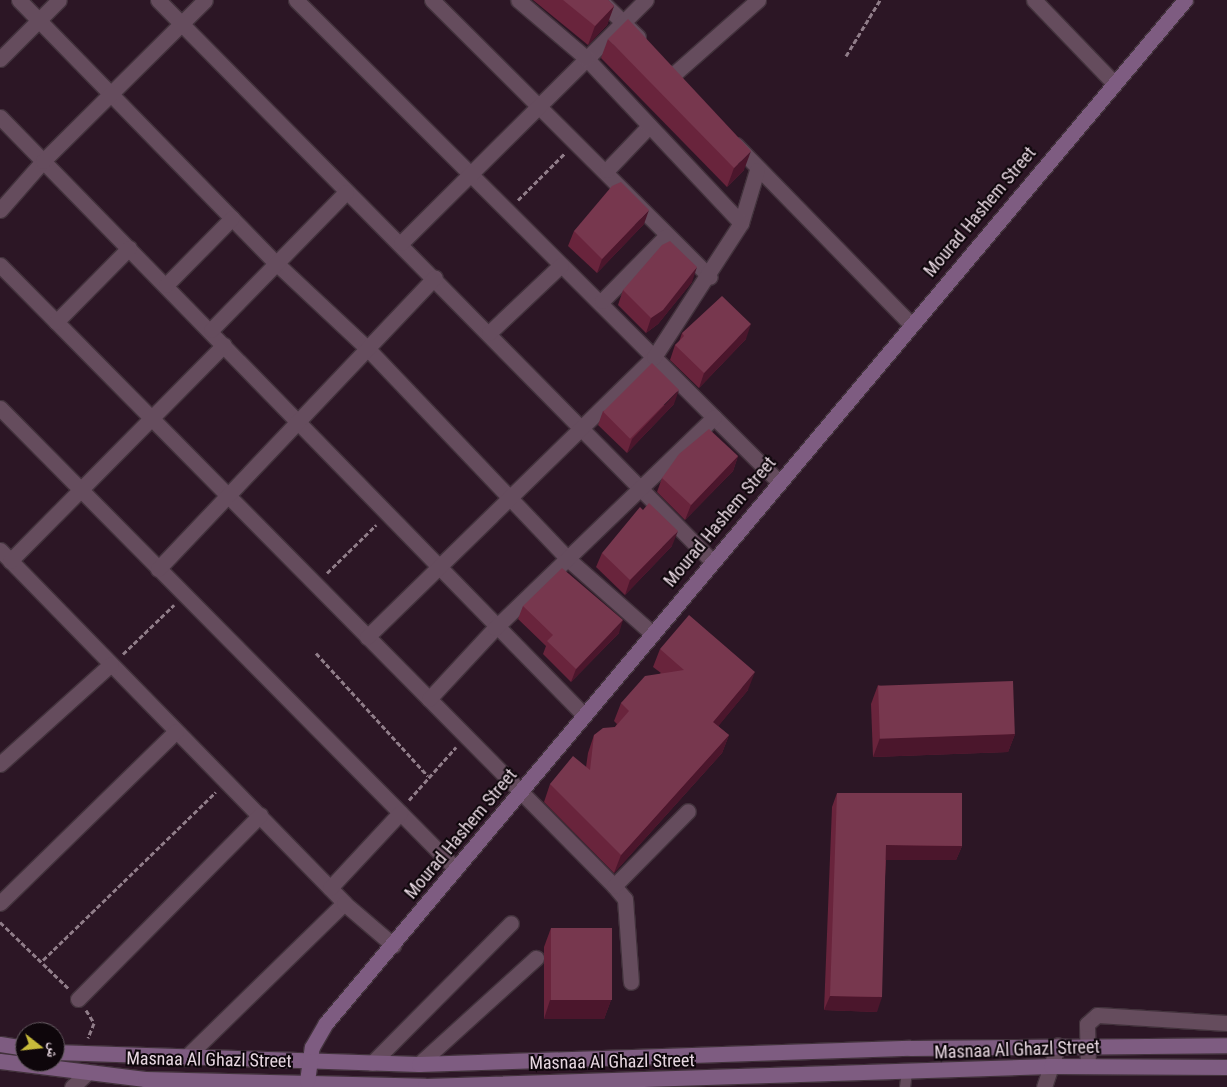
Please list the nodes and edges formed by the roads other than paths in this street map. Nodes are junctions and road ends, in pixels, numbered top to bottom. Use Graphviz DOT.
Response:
graph roads {
  1 [pos="19,0"];
  2 [pos="59,0"];
  3 [pos="158,0"];
  4 [pos="205,0"];
  5 [pos="296,0"];
  6 [pos="432,0"];
  7 [pos="518,0"];
  8 [pos="600,0"];
  9 [pos="646,0"];
  10 [pos="758,0"];
  11 [pos="1034,0"];
  12 [pos="1185,0"];
  13 [pos="40,20"];
  14 [pos="624,23"];
  15 [pos="180,24"];
  16 [pos="649,48"];
  17 [pos="586,58"];
  18 [pos="0,60"];
  19 [pos="661,61"];
  20 [pos="674,74"];
  21 [pos="1114,83"];
  22 [pos="686,89"];
  23 [pos="113,92"];
  24 [pos="541,106"];
  25 [pos="0,117"];
  26 [pos="649,126"];
  27 [pos="725,133"];
  28 [pos="43,161"];
  29 [pos="607,170"];
  30 [pos="757,170"];
  31 [pos="470,175"];
  32 [pos="346,192"];
  33 [pos="0,210"];
  34 [pos="232,218"];
  35 [pos="740,223"];
  36 [pos="666,236"];
  37 [pos="401,243"];
  38 [pos="130,248"];
  39 [pos="276,263"];
  40 [pos="0,265"];
  41 [pos="561,265"];
  42 [pos="435,277"];
  43 [pos="710,277"];
  44 [pos="166,285"];
  45 [pos="602,302"];
  46 [pos="56,322"];
  47 [pos="910,323"];
  48 [pos="211,330"];
  49 [pos="488,333"];
  50 [pos="224,345"];
  51 [pos="368,349"];
  52 [pos="654,357"];
  53 [pos="0,408"];
  54 [pos="714,417"];
  55 [pos="149,419"];
  56 [pos="298,420"];
  57 [pos="581,432"];
  58 [pos="778,481"];
  59 [pos="79,489"];
  60 [pos="640,490"];
  61 [pos="224,496"];
  62 [pos="510,500"];
  63 [pos="5,556"];
  64 [pos="568,560"];
  65 [pos="712,561"];
  66 [pos="439,568"];
  67 [pos="158,569"];
  68 [pos="495,628"];
  69 [pos="652,633"];
  70 [pos="367,637"];
  71 [pos="111,664"];
  72 [pos="429,698"];
  73 [pos="584,715"];
  74 [pos="176,731"];
  75 [pos="0,764"];
  76 [pos="520,791"];
  77 [pos="688,812"];
  78 [pos="400,813"];
  79 [pos="260,815"];
  80 [pos="456,869"];
  81 [pos="614,886"];
  82 [pos="330,888"];
  83 [pos="344,903"];
  84 [pos="0,904"];
  85 [pos="511,923"];
  86 [pos="393,945"];
  87 [pos="536,958"];
  88 [pos="631,982"];
  89 [pos="78,999"];
  90 [pos="1227,1024"];
  91 [pos="0,1044"];
  92 [pos="1087,1044"];
  93 [pos="1058,1045"];
  94 [pos="1227,1045"];
  95 [pos="15,1046"];
  96 [pos="910,1048"];
  97 [pos="65,1054"];
  98 [pos="698,1055"];
  99 [pos="662,1056"];
  100 [pos="185,1058"];
  101 [pos="310,1060"];
  102 [pos="0,1061"];
  103 [pos="372,1063"];
  104 [pos="419,1064"];
  105 [pos="1051,1066"];
  106 [pos="1088,1066"];
  107 [pos="1227,1067"];
  108 [pos="907,1072"];
  109 [pos="85,1075"];
  110 [pos="207,1083"];
  111 [pos="684,1083"];
  112 [pos="306,1084"];
  113 [pos="656,1084"];
  114 [pos="425,1086"];
  115 [pos="72,1087"];
  116 [pos="905,1087"];
  117 [pos="1044,1087"];
  1 -- 13 [label="street"];
  2 -- 13 [label="street"];
  3 -- 15 [label="street"];
  4 -- 15 [label="street"];
  5 -- 31 [label="street"];
  6 -- 24 [label="street"];
  7 -- 17 [label="street"];
  8 -- 14 [label="street"];
  9 -- 14 [label="street"];
  10 -- 20 [label="street"];
  11 -- 21 [label="street"];
  12 -- 21 [label="street, Mourad Hashem Street"];
  13 -- 18 [label="street"];
  13 -- 23 [label="street"];
  14 -- 16 [label="street"];
  14 -- 17 [label="street"];
  15 -- 23 [label="street"];
  15 -- 32 [label="street"];
  17 -- 24 [label="street"];
  17 -- 26 [label="street"];
  19 -- 20 [label="street"];
  20 -- 22 [label="street"];
  21 -- 47 [label="street, Mourad Hashem Street"];
  23 -- 28 [label="street"];
  23 -- 34 [label="street"];
  24 -- 29 [label="street"];
  24 -- 31 [label="street"];
  25 -- 28 [label="street"];
  26 -- 29 [label="street"];
  26 -- 35 [label="street"];
  27 -- 30 [label="street"];
  28 -- 33 [label="street"];
  28 -- 38 [label="street"];
  29 -- 36 [label="street"];
  30 -- 35 [label="street"];
  30 -- 47 [label="street"];
  31 -- 37 [label="street"];
  31 -- 41 [label="street"];
  32 -- 37 [label="street"];
  32 -- 39 [label="street"];
  34 -- 39 [label="street"];
  34 -- 44 [label="street"];
  35 -- 43 [label="street"];
  36 -- 43 [label="street"];
  36 -- 45 [label="street"];
  37 -- 42 [label="street"];
  38 -- 44 [label="street"];
  38 -- 46 [label="street"];
  39 -- 48 [label="street"];
  39 -- 51 [label="street"];
  40 -- 46 [label="street"];
  41 -- 45 [label="street"];
  41 -- 49 [label="street"];
  42 -- 49 [label="street"];
  42 -- 51 [label="street"];
  43 -- 52 [label="street"];
  44 -- 48 [label="street"];
  45 -- 52 [label="street"];
  46 -- 55 [label="street"];
  47 -- 58 [label="street, Mourad Hashem Street"];
  48 -- 50 [label="street"];
  49 -- 57 [label="street"];
  50 -- 55 [label="street"];
  50 -- 56 [label="street"];
  51 -- 56 [label="street"];
  51 -- 62 [label="street"];
  52 -- 54 [label="street"];
  52 -- 57 [label="street"];
  53 -- 59 [label="street"];
  54 -- 58 [label="street"];
  54 -- 60 [label="street"];
  55 -- 59 [label="street"];
  55 -- 61 [label="street"];
  56 -- 61 [label="street"];
  56 -- 66 [label="street"];
  57 -- 60 [label="street"];
  57 -- 62 [label="street"];
  58 -- 65 [label="street, Mourad Hashem Street"];
  59 -- 63 [label="street"];
  59 -- 67 [label="street"];
  60 -- 64 [label="street"];
  60 -- 65 [label="street"];
  61 -- 67 [label="street"];
  61 -- 70 [label="street"];
  62 -- 64 [label="street"];
  62 -- 66 [label="street"];
  63 -- 71 [label="street"];
  64 -- 68 [label="street"];
  64 -- 69 [label="street"];
  65 -- 69 [label="street, Mourad Hashem Street"];
  66 -- 68 [label="street"];
  66 -- 70 [label="street"];
  67 -- 78 [label="street"];
  68 -- 72 [label="street"];
  68 -- 73 [label="street"];
  69 -- 73 [label="street, Mourad Hashem Street"];
  70 -- 72 [label="street"];
  71 -- 74 [label="street"];
  71 -- 75 [label="street"];
  72 -- 76 [label="street"];
  73 -- 76 [label="street, Mourad Hashem Street"];
  74 -- 79 [label="street"];
  74 -- 84 [label="street"];
  76 -- 80 [label="street, Mourad Hashem Street"];
  76 -- 81 [label="street"];
  77 -- 81 [label="street"];
  78 -- 80 [label="street"];
  78 -- 82 [label="street"];
  79 -- 82 [label="street"];
  79 -- 89 [label="street"];
  80 -- 86 [label="street, Mourad Hashem Street"];
  81 -- 88 [label="street"];
  82 -- 83 [label="street"];
  83 -- 86 [label="street"];
  83 -- 100 [label="street"];
  85 -- 103 [label="street"];
  86 -- 101 [label="street, Mourad Hashem Street"];
  87 -- 104 [label="street"];
  90 -- 92 [label="street"];
  91 -- 95 [label="street"];
  92 -- 93 [label="street, Masnaa Al Ghazl Street"];
  92 -- 94 [label="street, Masnaa Al Ghazl Street"];
  92 -- 106 [label="street"];
  93 -- 96 [label="street, Masnaa Al Ghazl Street"];
  93 -- 105 [label="street"];
  96 -- 98 [label="street, Masnaa Al Ghazl Street"];
  96 -- 108 [label="street"];
  97 -- 100 [label="street, Masnaa Al Ghazl Street"];
  98 -- 99 [label="street, Masnaa Al Ghazl Street"];
  98 -- 111 [label="street"];
  99 -- 104 [label="street, Masnaa Al Ghazl Street"];
  99 -- 113 [label="street"];
  100 -- 101 [label="street, Masnaa Al Ghazl Street"];
  101 -- 103 [label="street, Masnaa Al Ghazl Street"];
  101 -- 112 [label="street, Mourad Hashem Street"];
  102 -- 109 [label="street, Masnaa Al Ghazl Street"];
  103 -- 104 [label="street, Masnaa Al Ghazl Street"];
  105 -- 106 [label="street, Masnaa Al Ghazl Street"];
  105 -- 108 [label="street, Masnaa Al Ghazl Street"];
  105 -- 117 [label="street"];
  106 -- 107 [label="street, Masnaa Al Ghazl Street"];
  108 -- 111 [label="street, Masnaa Al Ghazl Street"];
  108 -- 116 [label="lane"];
  109 -- 110 [label="street, Masnaa Al Ghazl Street"];
  109 -- 115 [label="street"];
  110 -- 112 [label="street, Masnaa Al Ghazl Street"];
  111 -- 113 [label="street, Masnaa Al Ghazl Street"];
  112 -- 114 [label="street, Masnaa Al Ghazl Street"];
  113 -- 114 [label="street, Masnaa Al Ghazl Street"];
}
